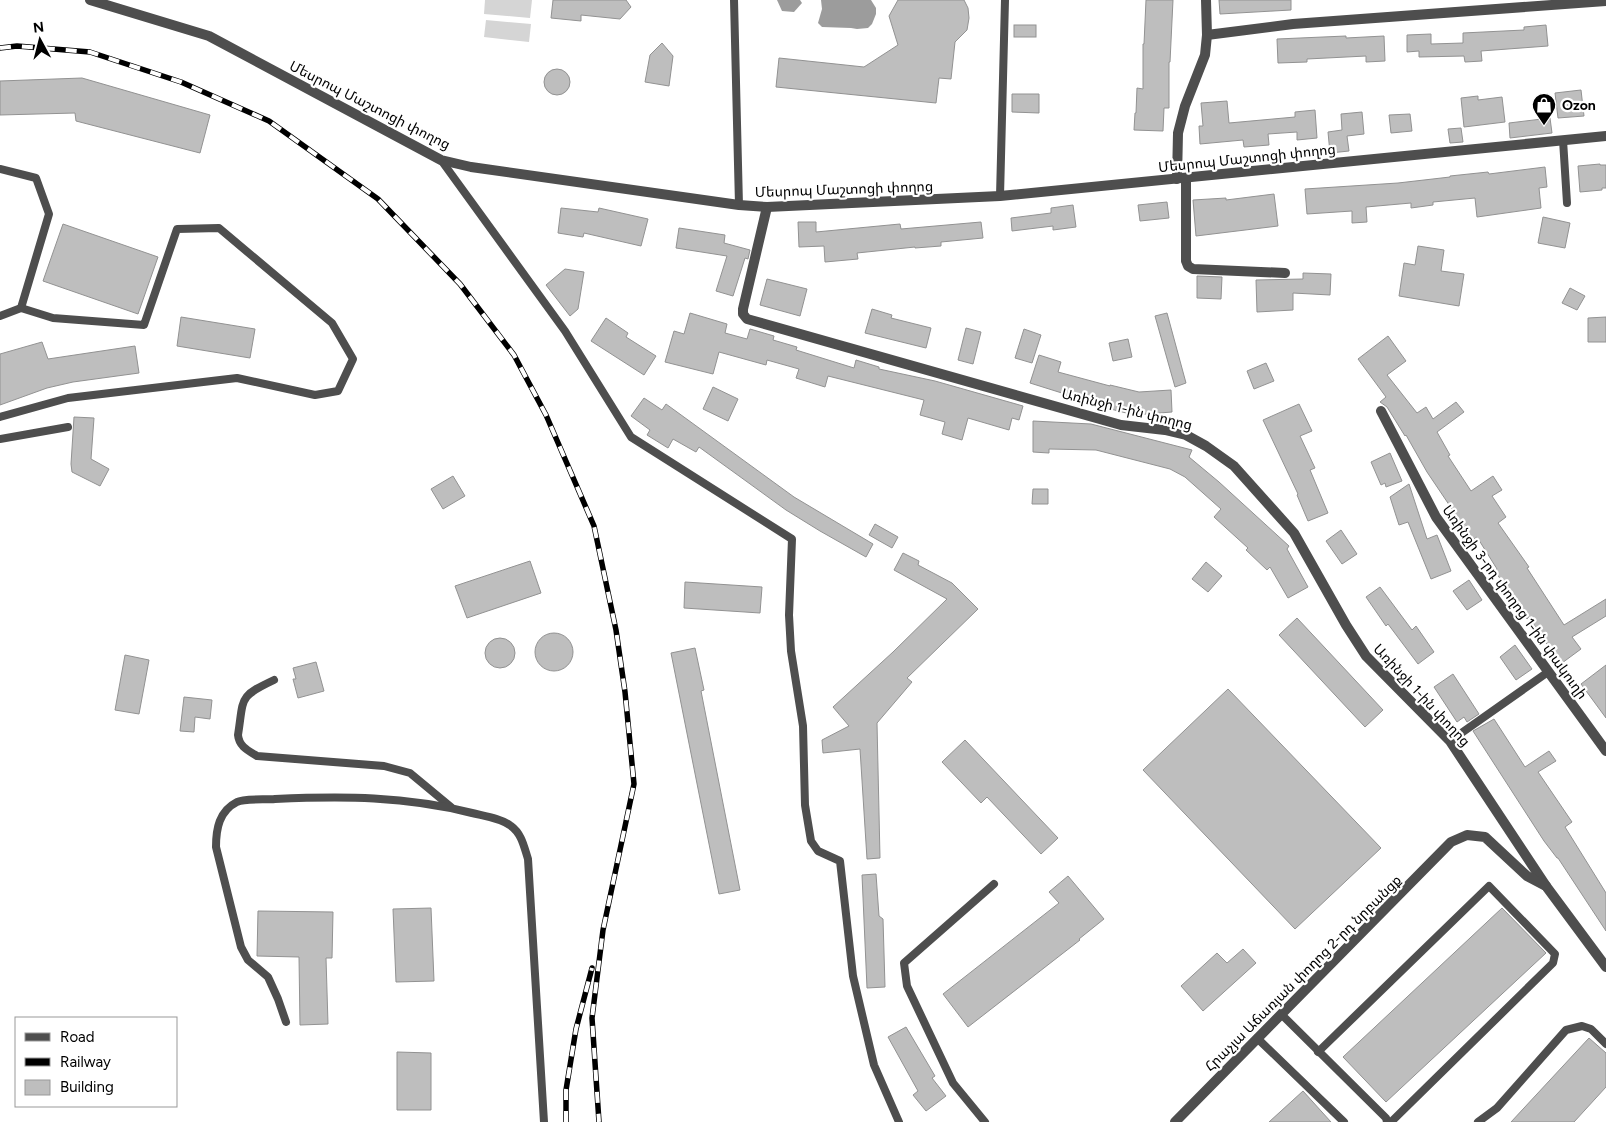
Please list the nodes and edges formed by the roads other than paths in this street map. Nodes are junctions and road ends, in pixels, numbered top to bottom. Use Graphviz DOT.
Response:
graph roads {
  1 [pos="90,0"];
  2 [pos="734,0"];
  3 [pos="1005,0"];
  4 [pos="1206,0"];
  5 [pos="1606,1"];
  6 [pos="1208,35"];
  7 [pos="1606,136"];
  8 [pos="1563,140"];
  9 [pos="440,160"];
  10 [pos="0,169"];
  11 [pos="1181,179"];
  12 [pos="1000,196"];
  13 [pos="1567,203"];
  14 [pos="739,205"];
  15 [pos="767,207"];
  16 [pos="1285,273"];
  17 [pos="21,308"];
  18 [pos="0,316"];
  19 [pos="1381,411"];
  20 [pos="0,417"];
  21 [pos="68,427"];
  22 [pos="0,439"];
  23 [pos="1548,672"];
  24 [pos="274,680"];
  25 [pos="1450,741"];
  26 [pos="1606,751"];
  27 [pos="453,808"];
  28 [pos="994,884"];
  29 [pos="1546,886"];
  30 [pos="1606,967"];
  31 [pos="1281,1014"];
  32 [pos="286,1022"];
  33 [pos="1257,1038"];
  34 [pos="1606,1044"];
  35 [pos="1318,1052"];
  36 [pos="544,1122"];
  37 [pos="899,1122"];
  38 [pos="986,1122"];
  39 [pos="1175,1122"];
  40 [pos="1344,1122"];
  41 [pos="1389,1122"];
  42 [pos="1478,1122"];
  1 -- 9 [label="street, Մեսրոպ Մաշտոցի փողոց"];
  2 -- 14 [label="lane"];
  3 -- 12 [label="lane"];
  4 -- 6 [label="street"];
  5 -- 6 [label="street"];
  6 -- 11 [label="street"];
  7 -- 8 [label="street, Մեսրոպ Մաշտոցի փողոց"];
  8 -- 11 [label="street, Մեսրոպ Մաշտոցի փողոց"];
  8 -- 13 [label="lane"];
  9 -- 14 [label="street, Մեսրոպ Մաշտոցի փողոց"];
  9 -- 37 [label="lane"];
  10 -- 17 [label="lane"];
  11 -- 12 [label="street, Մեսրոպ Մաշտոցի փողոց"];
  11 -- 16 [label="street"];
  12 -- 15 [label="street, Մեսրոպ Մաշտոցի փողոց"];
  14 -- 15 [label="street, Մեսրոպ Մաշտոցի փողոց"];
  15 -- 25 [label="street, Առինջի 1-ին փողոց"];
  17 -- 18 [label="lane"];
  17 -- 20 [label="lane"];
  19 -- 23 [label="street, Առինջի 3-րդ փողոց 1-ին փակուղի"];
  21 -- 22 [label="lane"];
  23 -- 25 [label="lane"];
  23 -- 26 [label="street, Առինջի 3-րդ փողոց 1-ին փակուղի"];
  24 -- 27 [label="lane"];
  25 -- 29 [label="street, Առինջի 1-ին փողոց"];
  27 -- 32 [label="lane"];
  27 -- 36 [label="lane"];
  28 -- 38 [label="lane"];
  29 -- 30 [label="street, Առինջի 1-ին փողոց"];
  29 -- 31 [label="street, Հրաչյա Աճառյան փողոց 2-րդ նրբանցք"];
  31 -- 33 [label="street, Հրաչյա Աճառյան փողոց 2-րդ նրբանցք"];
  31 -- 35 [label="lane"];
  33 -- 39 [label="street, Հրաչյա Աճառյան փողոց 2-րդ նրբանցք"];
  33 -- 40 [label="lane"];
  34 -- 42 [label="lane"];
  35 -- 41 [label="lane"];
  35 -- 41 [label="lane"];
}
